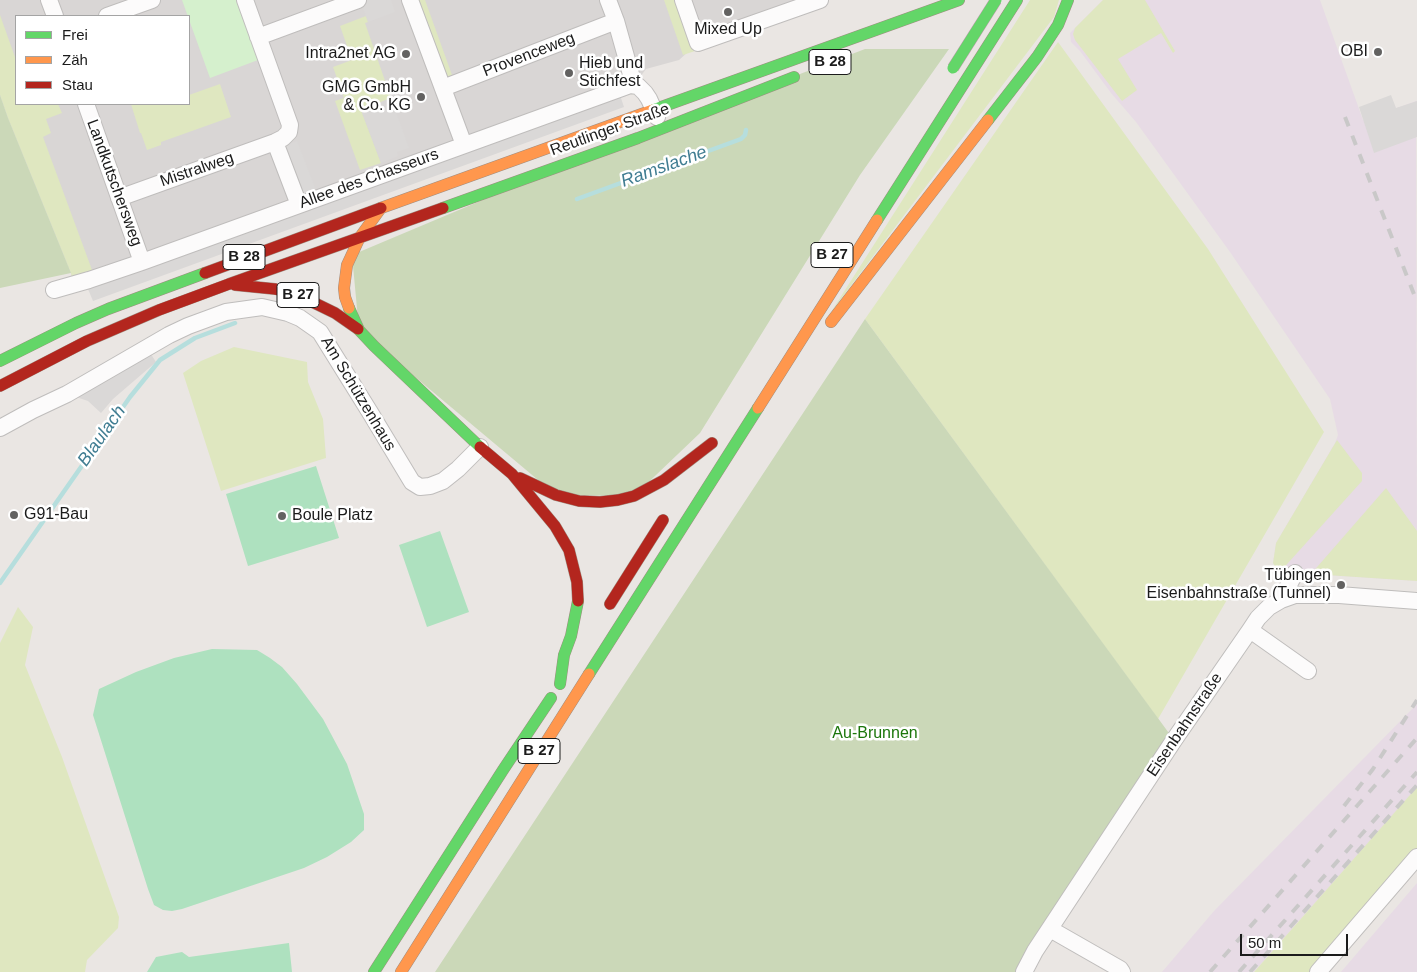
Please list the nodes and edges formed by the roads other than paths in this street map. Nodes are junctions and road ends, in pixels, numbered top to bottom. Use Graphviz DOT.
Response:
graph roads {
  1 [pos="49,0"];
  2 [pos="152,0"];
  3 [pos="245,0"];
  4 [pos="358,0"];
  5 [pos="410,0"];
  6 [pos="608,0"];
  7 [pos="683,0"];
  8 [pos="820,0"];
  9 [pos="959,0"];
  10 [pos="996,0"];
  11 [pos="1000,0"];
  12 [pos="1017,0"];
  13 [pos="1068,0"];
  14 [pos="975,9"];
  15 [pos="897,11"];
  16 [pos="55,15"];
  17 [pos="110,15"];
  18 [pos="616,21"];
  19 [pos="869,32"];
  20 [pos="258,37"];
  21 [pos="808,71"];
  22 [pos="950,71"];
  23 [pos="634,85"];
  24 [pos="443,88"];
  25 [pos="86,105"];
  26 [pos="654,110"];
  27 [pos="661,129"];
  28 [pos="275,142"];
  29 [pos="464,145"];
  30 [pos="119,198"];
  31 [pos="298,205"];
  32 [pos="381,208"];
  33 [pos="360,236"];
  34 [pos="142,262"];
  35 [pos="229,284"];
  36 [pos="54,290"];
  37 [pos="826,329"];
  38 [pos="359,330"];
  39 [pos="804,359"];
  40 [pos="0,361"];
  41 [pos="781,371"];
  42 [pos="0,386"];
  43 [pos="0,428"];
  44 [pos="480,446"];
  45 [pos="697,468"];
  46 [pos="512,474"];
  47 [pos="671,508"];
  48 [pos="1295,573"];
  49 [pos="1281,600"];
  50 [pos="1417,601"];
  51 [pos="605,612"];
  52 [pos="1250,630"];
  53 [pos="575,660"];
  54 [pos="1308,671"];
  55 [pos="560,684"];
  56 [pos="1417,857"];
  57 [pos="1050,928"];
  58 [pos="374,972"];
  59 [pos="401,972"];
  60 [pos="1024,972"];
  61 [pos="1122,972"];
  62 [pos="1318,972"];
  1 -- 16 [label="street"];
  2 -- 17 [label="street"];
  3 -- 20 [label="street"];
  4 -- 20 [label="street"];
  5 -- 24 [label="street"];
  6 -- 18 [label="street"];
  7 -- 8 [label="street"];
  9 -- 19 [label="main road, Reutlinger Straße / B 28"];
  10 -- 22 [label="main road, bridge"];
  11 -- 14 [label="main road"];
  12 -- 41 [label="main road, B 27"];
  13 -- 37 [label="main road"];
  15 -- 19 [label="main road"];
  18 -- 23 [label="street"];
  18 -- 24 [label="street, Provenceweg"];
  19 -- 26 [label="main road, Reutlinger Straße / B 28"];
  20 -- 28 [label="street"];
  21 -- 27 [label="main road, Reutlinger Straße / B 28"];
  23 -- 26 [label="street"];
  23 -- 29 [label="street, Allee des Chasseurs"];
  24 -- 29 [label="street"];
  25 -- 30 [label="street, Landkutschersweg"];
  26 -- 27 [label="street"];
  26 -- 32 [label="main road, Reutlinger Straße / B 28"];
  27 -- 33 [label="main road, Reutlinger Straße / B 28"];
  28 -- 30 [label="street, Mistralweg"];
  28 -- 31 [label="street"];
  29 -- 31 [label="street, Allee des Chasseurs"];
  30 -- 34 [label="street, Landkutschersweg"];
  31 -- 34 [label="street, Allee des Chasseurs"];
  32 -- 33 [label="main road"];
  32 -- 40 [label="main road, B 28"];
  33 -- 35 [label="main road, Reutlinger Straße / B 28"];
  33 -- 38 [label="main road, B 27"];
  34 -- 36 [label="street, Allee des Chasseurs"];
  35 -- 38 [label="main road, B 27"];
  35 -- 42 [label="main road, B 28"];
  38 -- 44 [label="main road, B 27"];
  39 -- 41 [label="main road"];
  41 -- 59 [label="main road, B 27"];
  43 -- 44 [label="street, Am Schützenhaus"];
  44 -- 46 [label="main road"];
  45 -- 46 [label="main road"];
  46 -- 55 [label="main road"];
  47 -- 51 [label="main road"];
  48 -- 49 [label="street"];
  49 -- 50 [label="street, Eisenbahnstraße"];
  49 -- 52 [label="street, Eisenbahnstraße"];
  52 -- 54 [label="street"];
  52 -- 57 [label="street, Eisenbahnstraße"];
  53 -- 55 [label="main road, B 27"];
  55 -- 58 [label="main road, B 27"];
  56 -- 62 [label="street"];
  57 -- 60 [label="street, Eisenbahnstraße"];
  57 -- 61 [label="street"];
}
